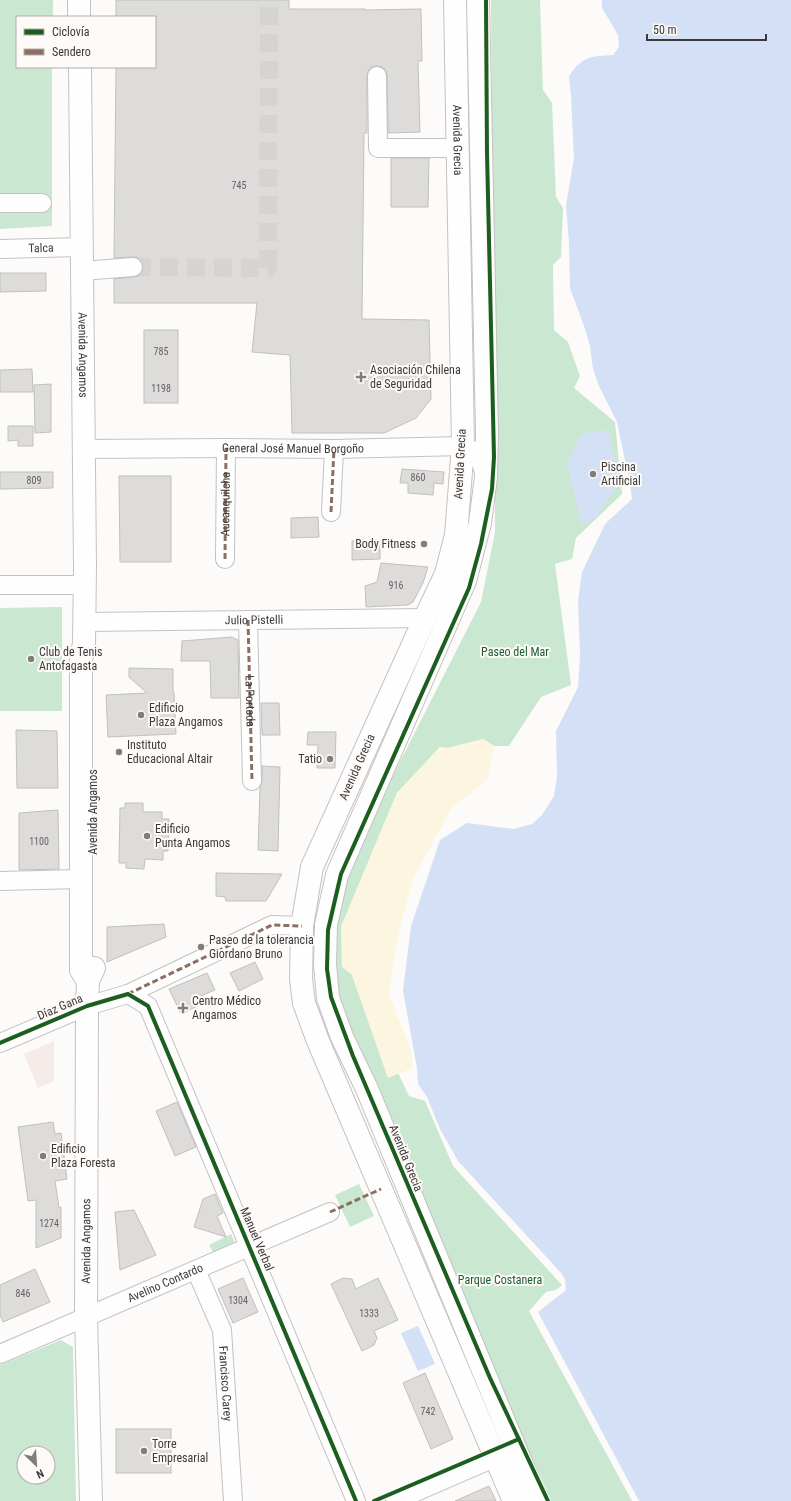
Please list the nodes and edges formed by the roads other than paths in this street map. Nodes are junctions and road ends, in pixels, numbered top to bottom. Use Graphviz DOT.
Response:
graph roads {
  1 [pos="79,0"];
  2 [pos="455,0"];
  3 [pos="478,0"];
  4 [pos="79,16"];
  5 [pos="80,68"];
  6 [pos="378,76"];
  7 [pos="458,148"];
  8 [pos="42,202"];
  9 [pos="0,203"];
  10 [pos="82,248"];
  11 [pos="0,249"];
  12 [pos="133,267"];
  13 [pos="82,271"];
  14 [pos="463,446"];
  15 [pos="226,448"];
  16 [pos="83,449"];
  17 [pos="334,449"];
  18 [pos="486,477"];
  19 [pos="331,512"];
  20 [pos="225,559"];
  21 [pos="0,585"];
  22 [pos="84,585"];
  23 [pos="425,618"];
  24 [pos="248,620"];
  25 [pos="84,632"];
  26 [pos="252,781"];
  27 [pos="0,880"];
  28 [pos="81,885"];
  29 [pos="35,890"];
  30 [pos="302,926"];
  31 [pos="88,981"];
  32 [pos="128,994"];
  33 [pos="87,1006"];
  34 [pos="0,1043"];
  35 [pos="330,1212"];
  36 [pos="250,1247"];
  37 [pos="196,1270"];
  38 [pos="86,1317"];
  39 [pos="0,1354"];
  40 [pos="515,1449"];
  41 [pos="495,1458"];
  42 [pos="91,1501"];
  43 [pos="233,1501"];
  44 [pos="356,1501"];
  45 [pos="395,1501"];
  46 [pos="514,1501"];
  47 [pos="537,1501"];
  1 -- 4 [label="main road"];
  2 -- 7 [label="main road, Avenida Grecia"];
  3 -- 18 [label="main road, Avenida Grecia"];
  5 -- 10 [label="main road, Avenida Angamos"];
  6 -- 7 [label="street"];
  7 -- 14 [label="main road, Avenida Grecia"];
  8 -- 9 [label="street"];
  10 -- 11 [label="street, Talca"];
  10 -- 13 [label="main road, Avenida Angamos"];
  12 -- 13 [label="street"];
  13 -- 16 [label="main road, Avenida Angamos"];
  14 -- 17 [label="street, General José Manuel Borgoño"];
  14 -- 18 [label="street"];
  14 -- 23 [label="main road, Avenida Grecia"];
  15 -- 16 [label="street, General José Manuel Borgoño"];
  15 -- 17 [label="street, General José Manuel Borgoño"];
  15 -- 20 [label="street, Aucanquilcha"];
  16 -- 22 [label="main road, Avenida Angamos"];
  17 -- 19 [label="street"];
  18 -- 40 [label="main road, Avenida Grecia"];
  21 -- 22 [label="street"];
  22 -- 25 [label="main road, Avenida Angamos"];
  23 -- 24 [label="street, Julio Pistelli"];
  23 -- 30 [label="main road, Avenida Grecia"];
  24 -- 25 [label="street, Julio Pistelli"];
  24 -- 26 [label="street, La Portada"];
  25 -- 28 [label="main road, Avenida Angamos"];
  25 -- 31 [label="main road, Avenida Angamos"];
  27 -- 28 [label="street"];
  28 -- 29 [label="street"];
  28 -- 31 [label="main road, Avenida Angamos"];
  30 -- 32 [label="street, Díaz Gana"];
  30 -- 41 [label="main road, Avenida Grecia"];
  31 -- 33 [label="main road, Avenida Angamos"];
  32 -- 33 [label="street, Díaz Gana"];
  32 -- 36 [label="street, Manuel Verbal"];
  33 -- 34 [label="street, Díaz Gana"];
  33 -- 38 [label="main road, Avenida Angamos"];
  35 -- 36 [label="street, Avelino Contardo"];
  36 -- 37 [label="street, Avelino Contardo"];
  36 -- 44 [label="street, Manuel Verbal"];
  37 -- 38 [label="street, Avelino Contardo"];
  37 -- 43 [label="street, Francisco Carey"];
  38 -- 39 [label="street, Avelino Contardo"];
  38 -- 42 [label="main road, Avenida Angamos"];
  40 -- 41 [label="street"];
  40 -- 47 [label="main road, Avenida Grecia"];
  41 -- 45 [label="street"];
  41 -- 46 [label="main road, Avenida Grecia"];
}
